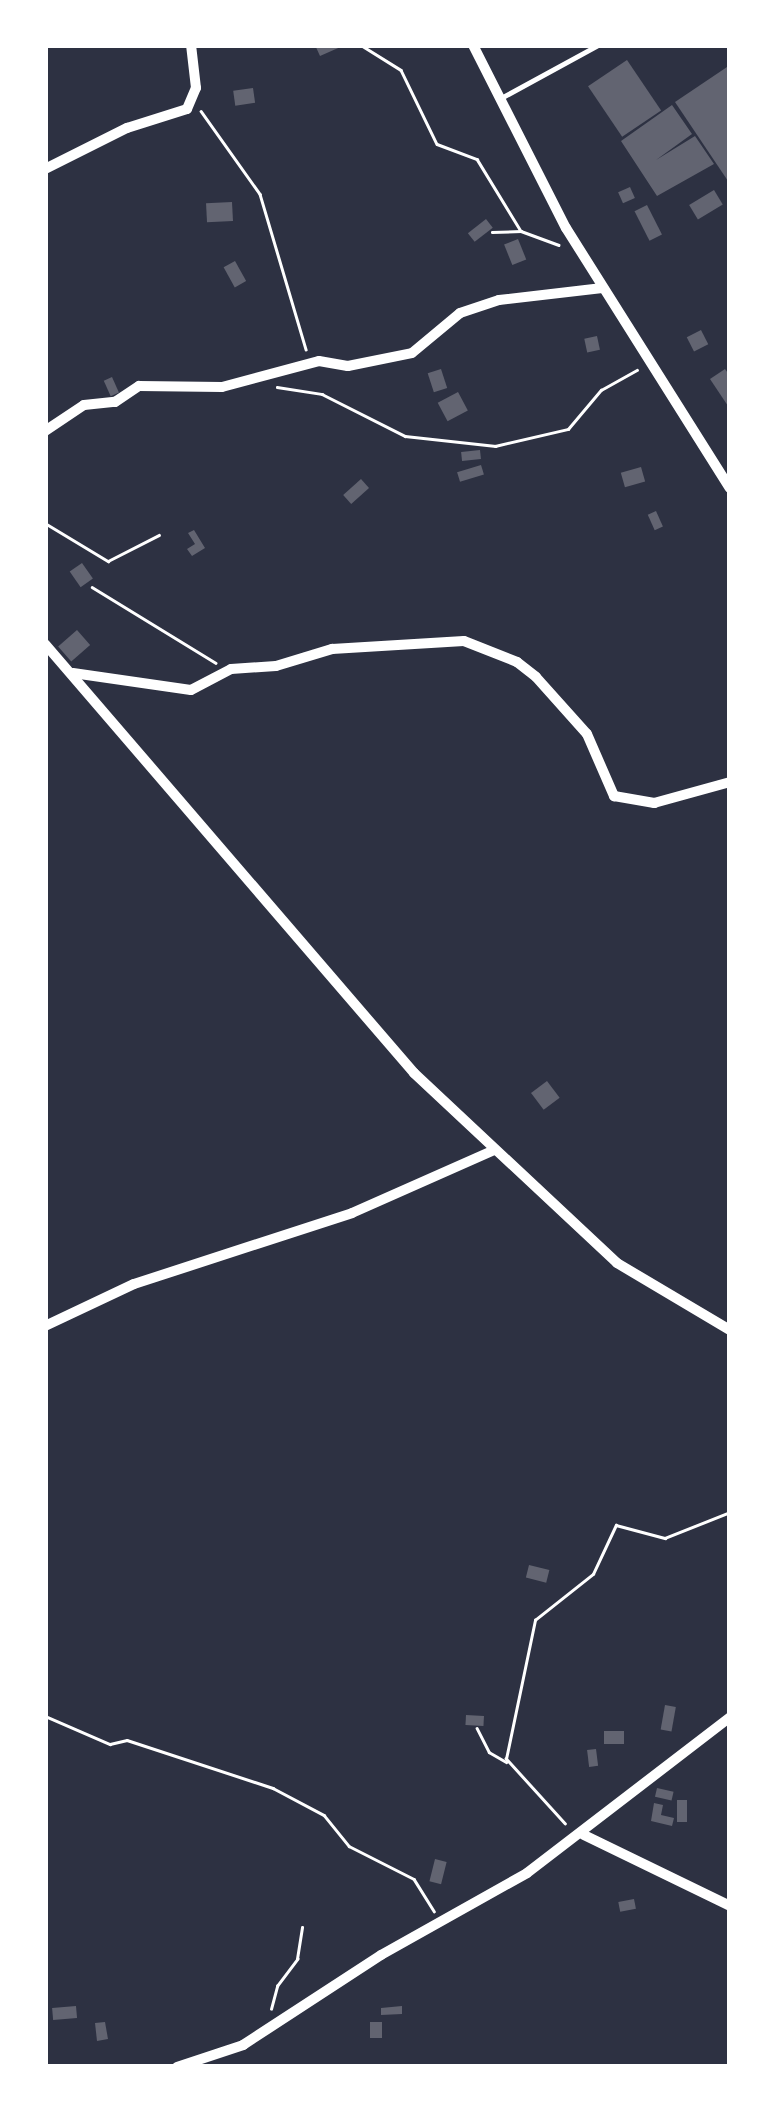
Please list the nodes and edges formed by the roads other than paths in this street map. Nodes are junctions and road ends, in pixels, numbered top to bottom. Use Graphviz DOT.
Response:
graph roads {
  1 [pos="191,45"];
  2 [pos="473,45"];
  3 [pos="598,45"];
  4 [pos="500,98"];
  5 [pos="45,169"];
  6 [pos="602,288"];
  7 [pos="45,431"];
  8 [pos="730,488"];
  9 [pos="45,644"];
  10 [pos="70,672"];
  11 [pos="730,782"];
  12 [pos="494,1150"];
  13 [pos="45,1326"];
  14 [pos="730,1330"];
  15 [pos="730,1717"];
  16 [pos="584,1835"];
  17 [pos="730,1906"];
  18 [pos="177,2067"];
  1 -- 5 [label="street"];
  2 -- 4 [label="street"];
  3 -- 4 [label="lane"];
  4 -- 6 [label="street"];
  6 -- 7 [label="street"];
  6 -- 8 [label="street"];
  9 -- 10 [label="street"];
  10 -- 11 [label="street"];
  10 -- 12 [label="street"];
  12 -- 13 [label="street"];
  12 -- 14 [label="street"];
  15 -- 16 [label="street"];
  16 -- 17 [label="street"];
  16 -- 18 [label="street"];
}
